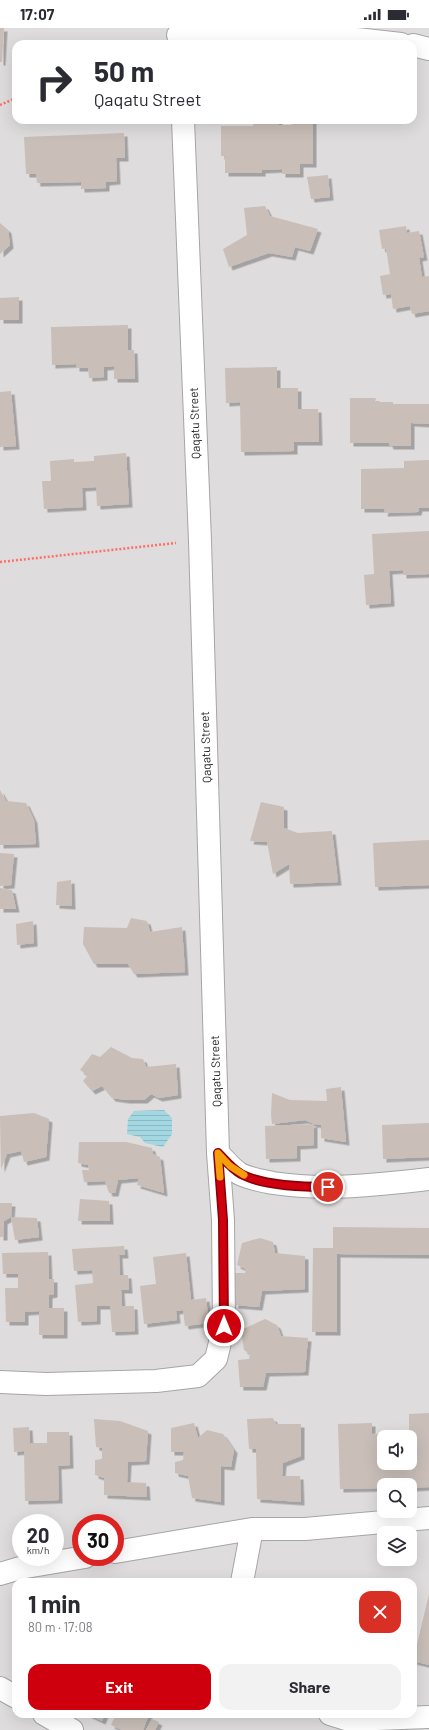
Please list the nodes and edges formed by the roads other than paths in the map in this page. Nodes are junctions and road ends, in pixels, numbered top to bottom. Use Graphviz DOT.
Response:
graph roads {
  1 [pos="179,36"];
  2 [pos="366,40"];
  3 [pos="417,46"];
  4 [pos="429,49"];
  5 [pos="183,124"];
  6 [pos="218,1153"];
  7 [pos="429,1178"];
  8 [pos="0,1382"];
  9 [pos="429,1518"];
  10 [pos="252,1529"];
  11 [pos="124,1550"];
  12 [pos="72,1559"];
  13 [pos="0,1574"];
  14 [pos="243,1578"];
  15 [pos="0,1688"];
  16 [pos="12,1695"];
  17 [pos="51,1718"];
  18 [pos="343,1718"];
  19 [pos="400,1718"];
  20 [pos="72,1730"];
  1 -- 2 [label="street"];
  3 -- 4 [label="street"];
  5 -- 6 [label="street, Qaqatu Street"];
  6 -- 7 [label="street"];
  6 -- 8 [label="street, Qaqatu Street"];
  9 -- 10 [label="street"];
  10 -- 11 [label="street"];
  10 -- 14 [label="street"];
  12 -- 13 [label="street"];
  15 -- 16 [label="street"];
  17 -- 20 [label="street"];
  18 -- 19 [label="street"];
}
